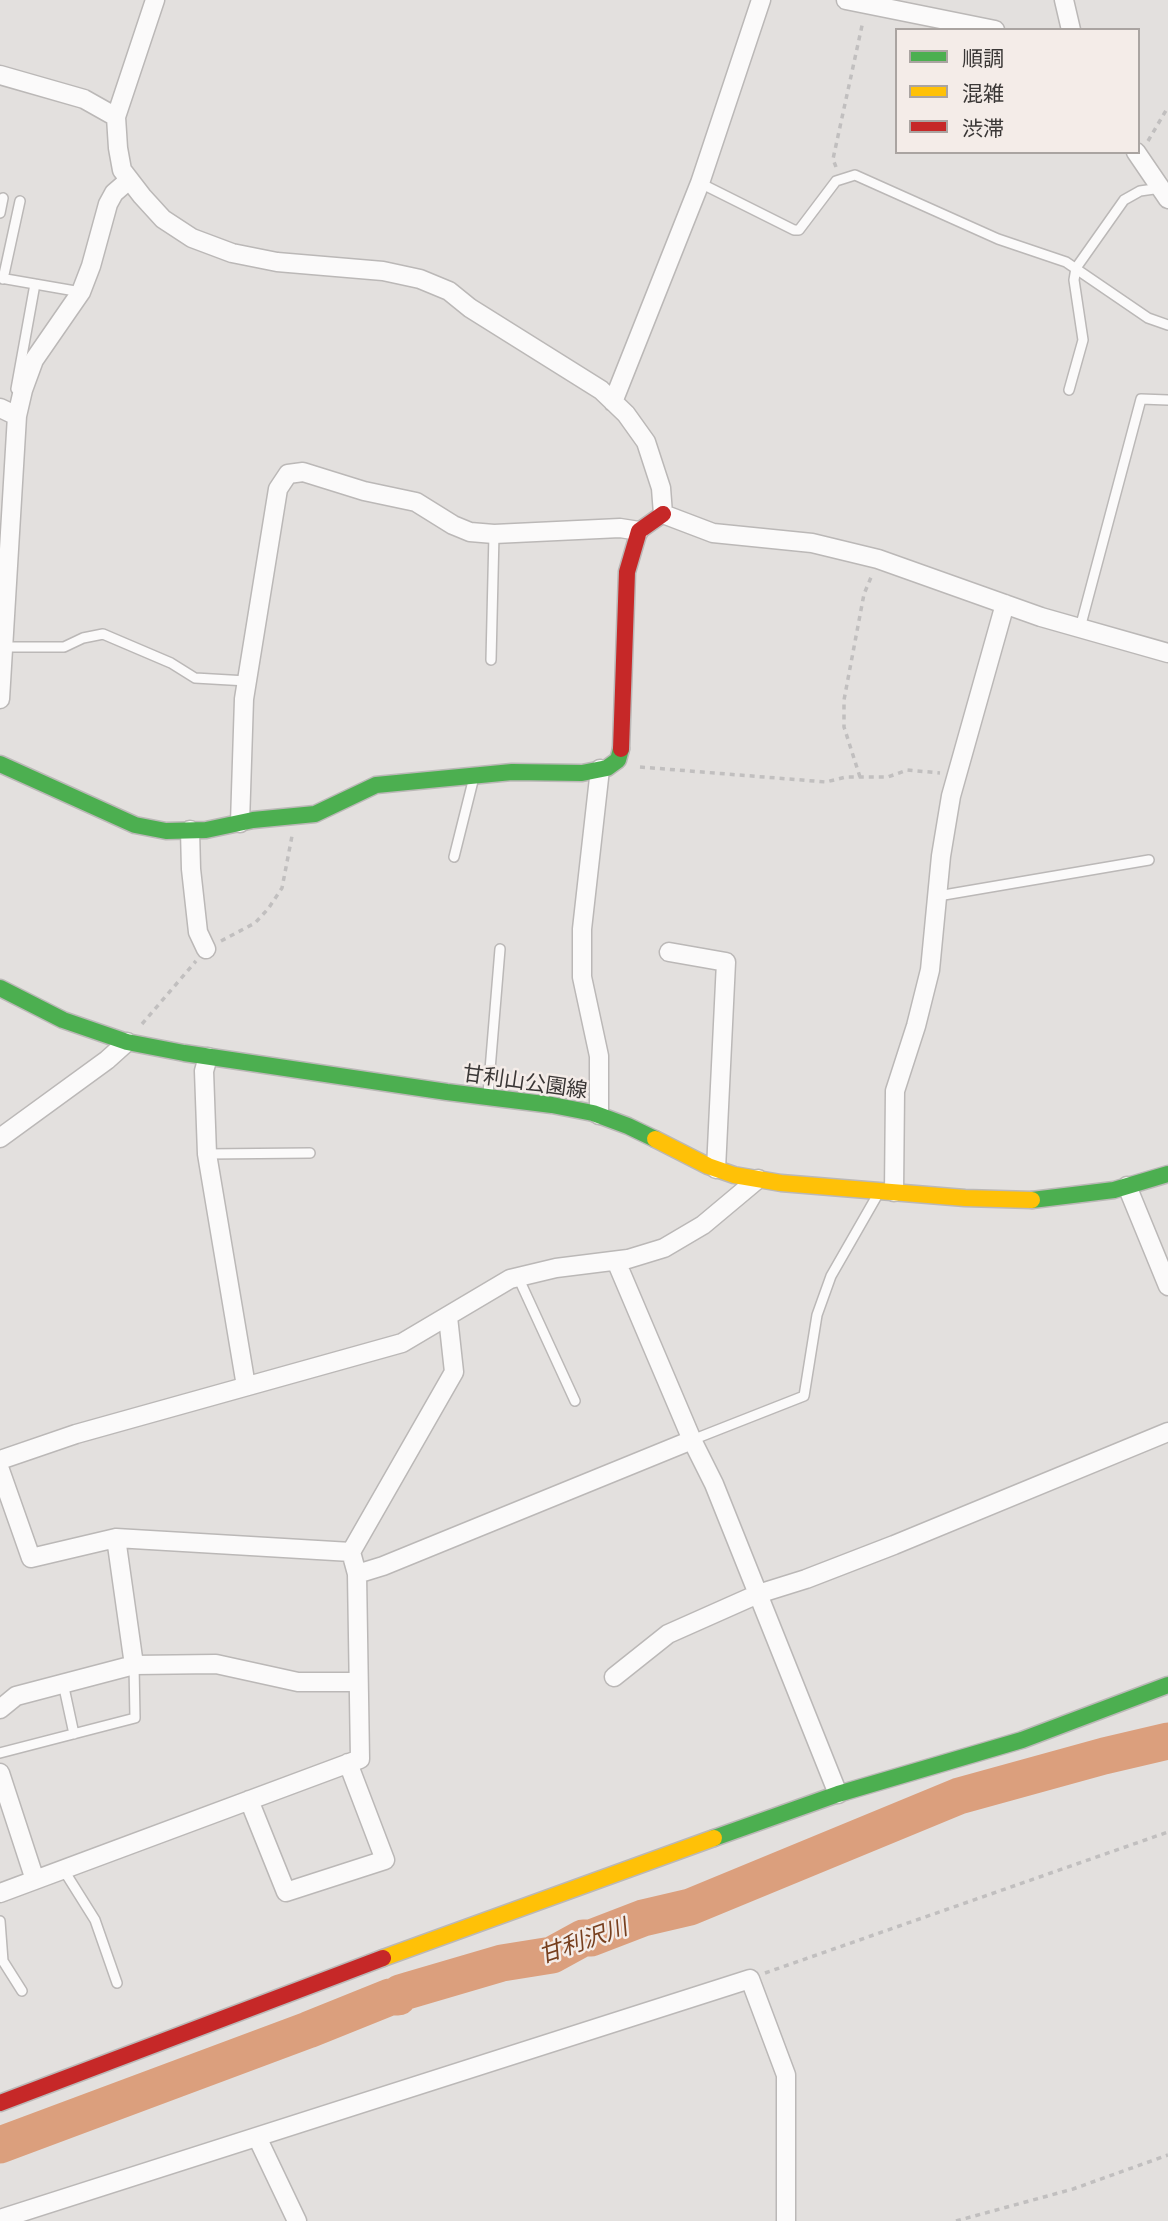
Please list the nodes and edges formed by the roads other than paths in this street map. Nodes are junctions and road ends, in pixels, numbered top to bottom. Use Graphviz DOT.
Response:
graph roads {
  1 [pos="155,0"];
  2 [pos="761,0"];
  3 [pos="846,0"];
  4 [pos="1064,0"];
  5 [pos="985,28"];
  6 [pos="1071,28"];
  7 [pos="0,75"];
  8 [pos="116,117"];
  9 [pos="1138,154"];
  10 [pos="129,180"];
  11 [pos="701,183"];
  12 [pos="1164,194"];
  13 [pos="3,198"];
  14 [pos="20,201"];
  15 [pos="0,212"];
  16 [pos="1076,268"];
  17 [pos="2,279"];
  18 [pos="35,284"];
  19 [pos="81,292"];
  20 [pos="1168,325"];
  21 [pos="1069,390"];
  22 [pos="1168,400"];
  23 [pos="613,402"];
  24 [pos="9,412"];
  25 [pos="663,513"];
  26 [pos="639,531"];
  27 [pos="494,534"];
  28 [pos="1005,604"];
  29 [pos="1080,628"];
  30 [pos="3,647"];
  31 [pos="1168,653"];
  32 [pos="491,660"];
  33 [pos="247,681"];
  34 [pos="0,699"];
  35 [pos="0,764"];
  36 [pos="600,769"];
  37 [pos="474,777"];
  38 [pos="240,823"];
  39 [pos="190,830"];
  40 [pos="454,857"];
  41 [pos="1149,860"];
  42 [pos="938,896"];
  43 [pos="205,949"];
  44 [pos="500,949"];
  45 [pos="669,952"];
  46 [pos="0,988"];
  47 [pos="127,1042"];
  48 [pos="208,1057"];
  49 [pos="487,1097"];
  50 [pos="599,1115"];
  51 [pos="0,1139"];
  52 [pos="310,1153"];
  53 [pos="207,1154"];
  54 [pos="716,1169"];
  55 [pos="1168,1174"];
  56 [pos="758,1179"];
  57 [pos="1127,1186"];
  58 [pos="887,1192"];
  59 [pos="616,1261"];
  60 [pos="518,1277"];
  61 [pos="1168,1286"];
  62 [pos="448,1317"];
  63 [pos="246,1386"];
  64 [pos="575,1401"];
  65 [pos="1168,1432"];
  66 [pos="692,1440"];
  67 [pos="0,1460"];
  68 [pos="0,1470"];
  69 [pos="116,1538"];
  70 [pos="351,1552"];
  71 [pos="357,1574"];
  72 [pos="758,1594"];
  73 [pos="134,1665"];
  74 [pos="614,1678"];
  75 [pos="358,1682"];
  76 [pos="63,1684"];
  77 [pos="1168,1685"];
  78 [pos="0,1709"];
  79 [pos="74,1734"];
  80 [pos="0,1754"];
  81 [pos="348,1763"];
  82 [pos="0,1773"];
  83 [pos="838,1794"];
  84 [pos="249,1800"];
  85 [pos="63,1870"];
  86 [pos="35,1880"];
  87 [pos="0,1893"];
  88 [pos="0,1921"];
  89 [pos="117,1983"];
  90 [pos="22,1991"];
  91 [pos="0,2103"];
  92 [pos="257,2137"];
  93 [pos="0,2219"];
  94 [pos="297,2221"];
  95 [pos="786,2221"];
  1 -- 8 [label="street"];
  2 -- 11 [label="street"];
  3 -- 5 [label="street"];
  4 -- 6 [label="street"];
  7 -- 8 [label="street"];
  8 -- 10 [label="street"];
  9 -- 12 [label="street"];
  10 -- 19 [label="street"];
  10 -- 23 [label="street"];
  11 -- 16 [label="lane"];
  11 -- 23 [label="street"];
  12 -- 16 [label="lane"];
  13 -- 15 [label="lane"];
  14 -- 17 [label="lane"];
  16 -- 20 [label="lane"];
  16 -- 21 [label="lane"];
  17 -- 18 [label="lane"];
  18 -- 19 [label="lane"];
  18 -- 24 [label="lane"];
  19 -- 24 [label="street"];
  22 -- 29 [label="lane"];
  23 -- 25 [label="street"];
  24 -- 30 [label="street"];
  25 -- 26 [label="street"];
  25 -- 28 [label="street"];
  26 -- 27 [label="street"];
  26 -- 36 [label="street"];
  27 -- 32 [label="lane"];
  27 -- 33 [label="street"];
  28 -- 29 [label="street"];
  28 -- 42 [label="street"];
  29 -- 31 [label="street"];
  30 -- 33 [label="lane"];
  30 -- 34 [label="street"];
  33 -- 38 [label="street"];
  35 -- 39 [label="street"];
  36 -- 37 [label="street"];
  36 -- 50 [label="street"];
  37 -- 38 [label="street"];
  37 -- 40 [label="lane"];
  38 -- 39 [label="street"];
  39 -- 43 [label="street"];
  41 -- 42 [label="lane"];
  42 -- 58 [label="street"];
  44 -- 49 [label="lane"];
  45 -- 54 [label="street"];
  46 -- 47 [label="street, 甘利山公園線"];
  47 -- 48 [label="street, 甘利山公園線"];
  47 -- 51 [label="street"];
  48 -- 49 [label="street, 甘利山公園線"];
  48 -- 53 [label="street"];
  49 -- 50 [label="street, 甘利山公園線"];
  50 -- 54 [label="street, 甘利山公園線"];
  52 -- 53 [label="lane"];
  53 -- 63 [label="street"];
  54 -- 56 [label="street, 甘利山公園線"];
  55 -- 57 [label="street, 甘利山公園線"];
  56 -- 58 [label="street, 甘利山公園線"];
  56 -- 59 [label="street"];
  57 -- 58 [label="street, 甘利山公園線"];
  57 -- 61 [label="street"];
  58 -- 66 [label="lane"];
  59 -- 60 [label="street"];
  59 -- 66 [label="street"];
  60 -- 62 [label="street"];
  60 -- 64 [label="lane"];
  62 -- 63 [label="street"];
  62 -- 70 [label="street"];
  63 -- 67 [label="street"];
  65 -- 72 [label="street"];
  66 -- 71 [label="street"];
  66 -- 72 [label="street"];
  68 -- 69 [label="street"];
  69 -- 70 [label="street"];
  69 -- 73 [label="street"];
  70 -- 71 [label="street"];
  71 -- 75 [label="street"];
  72 -- 74 [label="street"];
  72 -- 83 [label="street"];
  73 -- 75 [label="street"];
  73 -- 76 [label="street"];
  73 -- 79 [label="lane"];
  75 -- 81 [label="street"];
  76 -- 78 [label="street"];
  76 -- 79 [label="lane"];
  77 -- 83 [label="street"];
  79 -- 80 [label="lane"];
  81 -- 84 [label="street"];
  81 -- 84 [label="street"];
  82 -- 86 [label="street"];
  83 -- 91 [label="street"];
  84 -- 85 [label="street"];
  85 -- 86 [label="street"];
  85 -- 89 [label="lane"];
  86 -- 87 [label="street"];
  88 -- 90 [label="lane"];
  92 -- 93 [label="street"];
  92 -- 94 [label="street"];
  92 -- 95 [label="street"];
}
